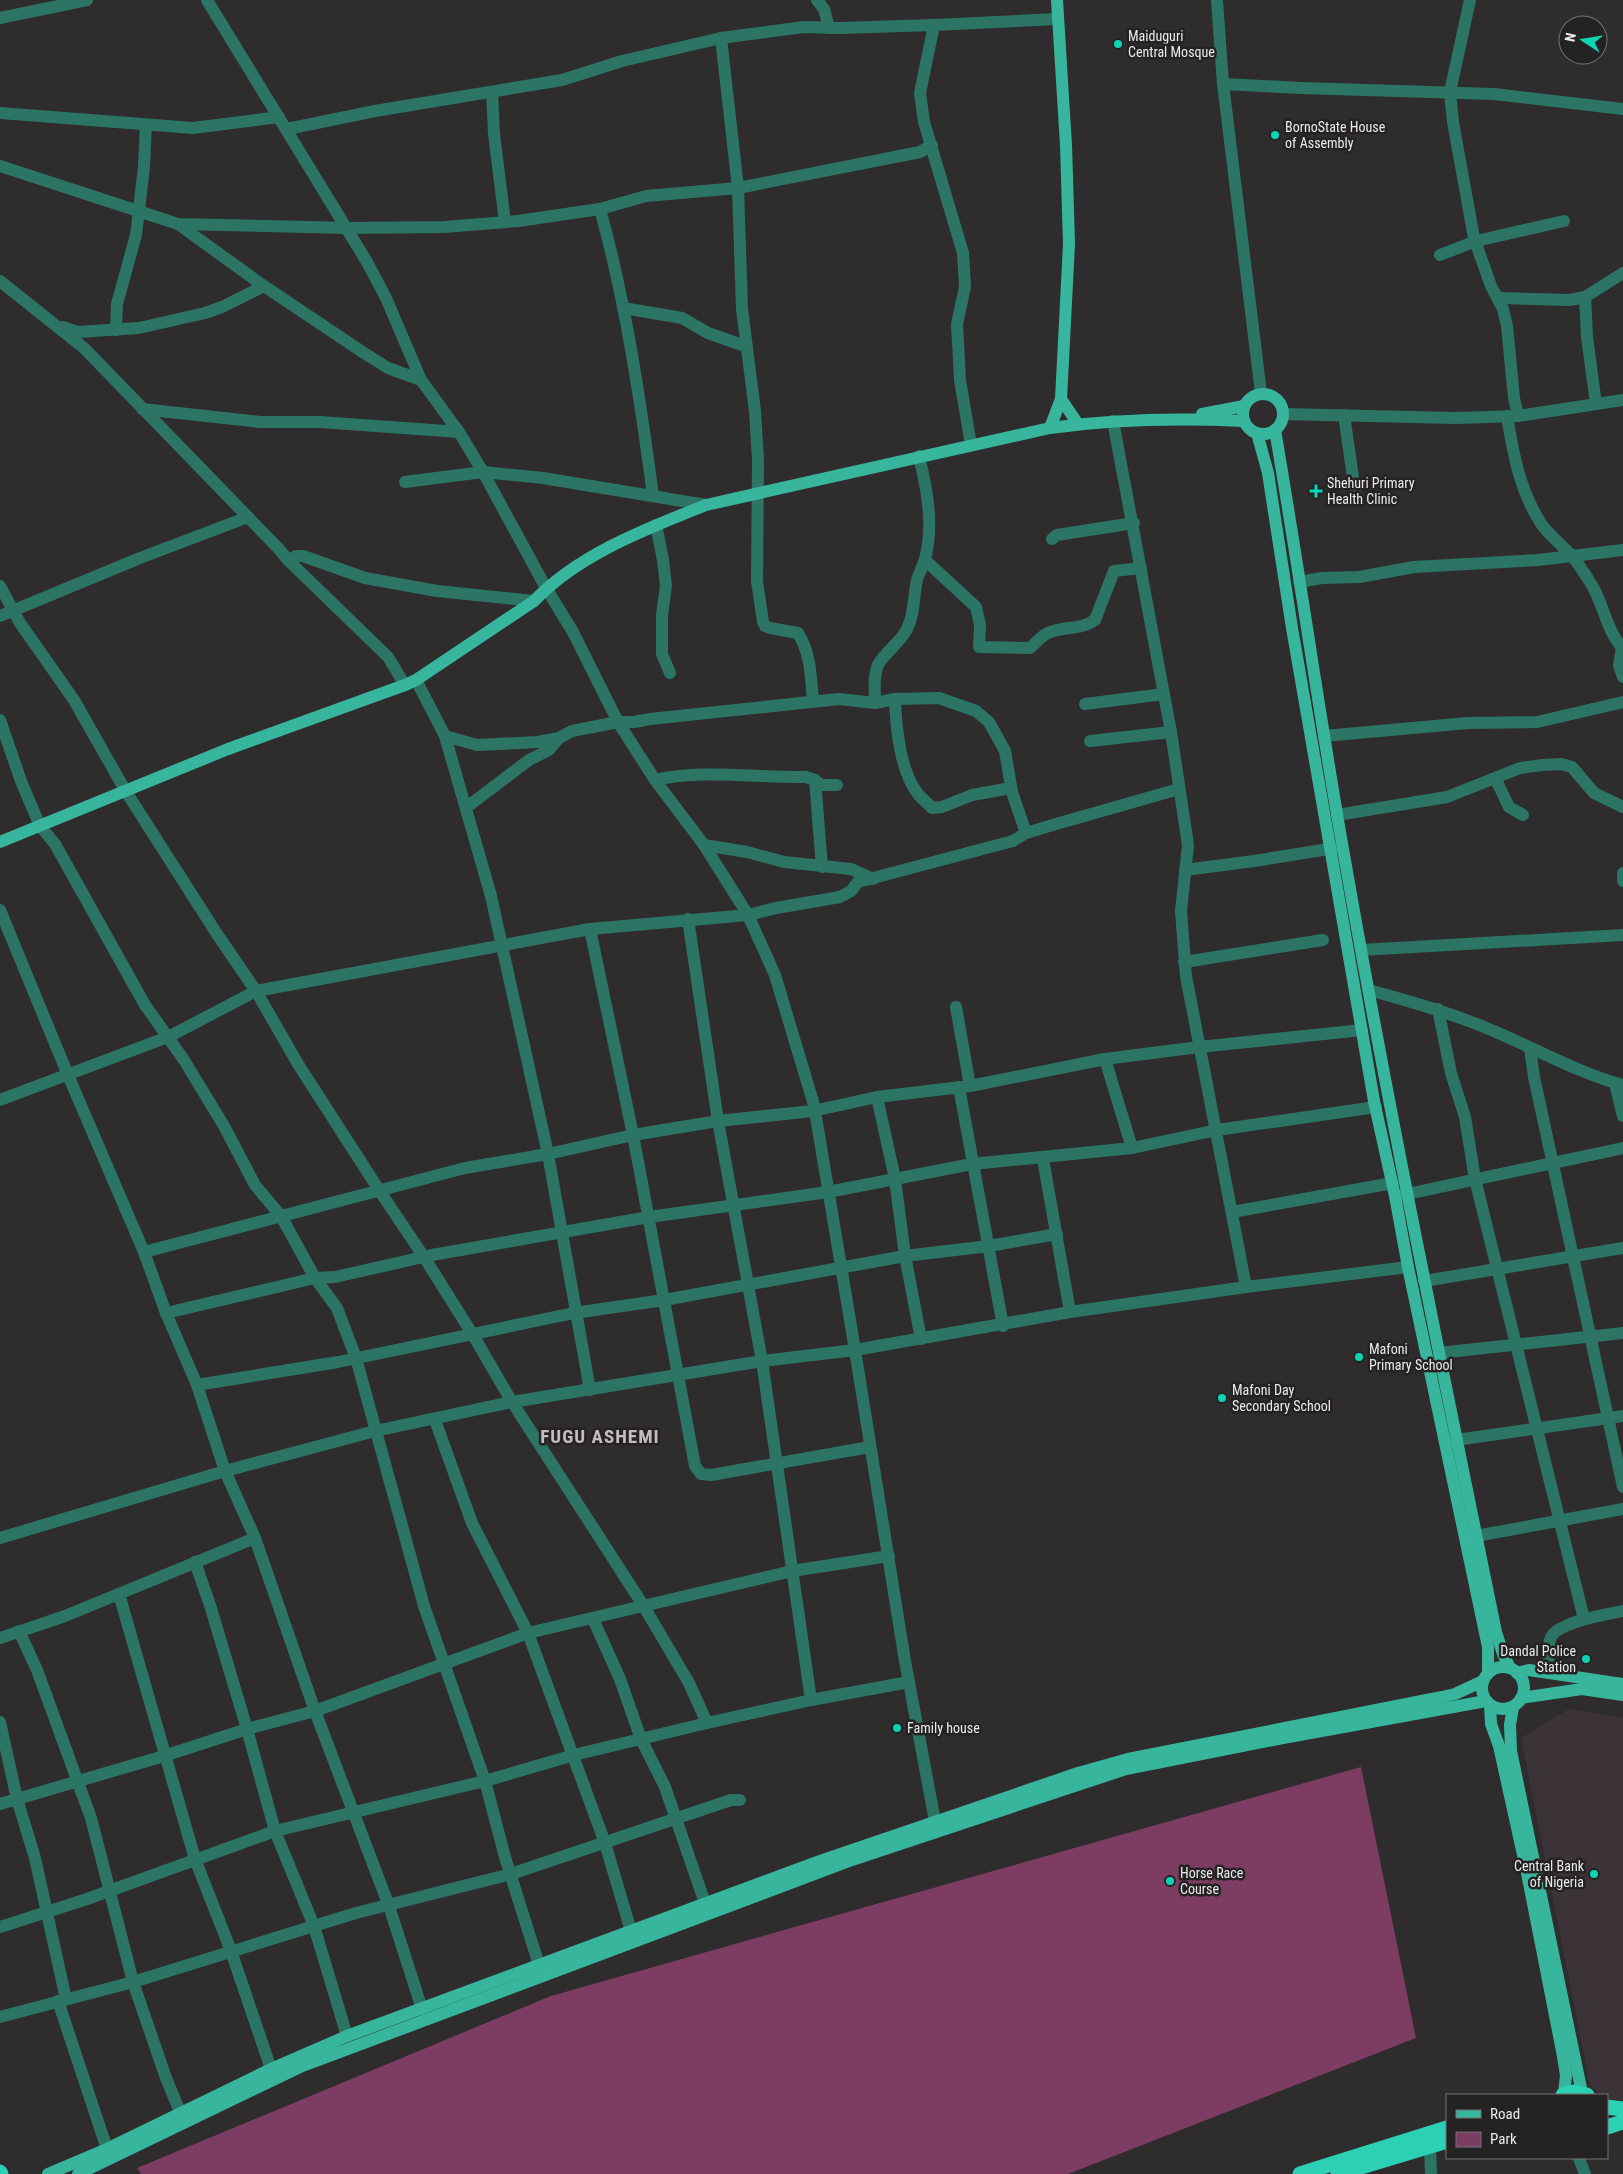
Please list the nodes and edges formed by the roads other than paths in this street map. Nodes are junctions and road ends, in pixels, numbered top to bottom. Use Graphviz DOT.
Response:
graph roads {
  1 [pos="87,0"];
  2 [pos="207,0"];
  3 [pos="816,0"];
  4 [pos="1057,0"];
  5 [pos="1217,0"];
  6 [pos="1470,0"];
  7 [pos="0,18"];
  8 [pos="1058,19"];
  9 [pos="934,25"];
  10 [pos="829,28"];
  11 [pos="721,38"];
  12 [pos="1222,84"];
  13 [pos="492,92"];
  14 [pos="1450,92"];
  15 [pos="1623,109"];
  16 [pos="0,113"];
  17 [pos="279,117"];
  18 [pos="146,125"];
  19 [pos="287,128"];
  20 [pos="932,145"];
  21 [pos="0,166"];
  22 [pos="738,188"];
  23 [pos="600,208"];
  24 [pos="139,213"];
  25 [pos="1564,221"];
  26 [pos="505,222"];
  27 [pos="178,224"];
  28 [pos="348,228"];
  29 [pos="1476,242"];
  30 [pos="1440,255"];
  31 [pos="1623,273"];
  32 [pos="0,281"];
  33 [pos="264,286"];
  34 [pos="1585,297"];
  35 [pos="1499,298"];
  36 [pos="623,308"];
  37 [pos="58,326"];
  38 [pos="116,330"];
  39 [pos="745,346"];
  40 [pos="421,380"];
  41 [pos="1261,393"];
  42 [pos="1061,399"];
  43 [pos="1623,400"];
  44 [pos="1596,404"];
  45 [pos="1244,406"];
  46 [pos="142,409"];
  47 [pos="1283,414"];
  48 [pos="1344,414"];
  49 [pos="1513,416"];
  50 [pos="1185,418"];
  51 [pos="1244,421"];
  52 [pos="1113,422"];
  53 [pos="1078,424"];
  54 [pos="1050,428"];
  55 [pos="1274,430"];
  56 [pos="459,432"];
  57 [pos="1257,433"];
  58 [pos="971,445"];
  59 [pos="919,456"];
  60 [pos="483,472"];
  61 [pos="405,482"];
  62 [pos="1355,491"];
  63 [pos="757,492"];
  64 [pos="653,495"];
  65 [pos="706,505"];
  66 [pos="248,517"];
  67 [pos="1134,523"];
  68 [pos="656,524"];
  69 [pos="1052,539"];
  70 [pos="1623,550"];
  71 [pos="1572,556"];
  72 [pos="925,560"];
  73 [pos="289,561"];
  74 [pos="1142,568"];
  75 [pos="1299,582"];
  76 [pos="0,586"];
  77 [pos="546,588"];
  78 [pos="534,601"];
  79 [pos="13,611"];
  80 [pos="0,616"];
  81 [pos="1623,649"];
  82 [pos="670,673"];
  83 [pos="1623,677"];
  84 [pos="410,683"];
  85 [pos="1164,694"];
  86 [pos="895,699"];
  87 [pos="813,702"];
  88 [pos="1623,702"];
  89 [pos="875,703"];
  90 [pos="1085,704"];
  91 [pos="0,720"];
  92 [pos="618,722"];
  93 [pos="1171,732"];
  94 [pos="445,736"];
  95 [pos="1324,736"];
  96 [pos="559,738"];
  97 [pos="1090,741"];
  98 [pos="1493,779"];
  99 [pos="654,780"];
  100 [pos="815,780"];
  101 [pos="837,785"];
  102 [pos="1011,788"];
  103 [pos="1179,789"];
  104 [pos="125,790"];
  105 [pos="466,807"];
  106 [pos="1623,807"];
  107 [pos="1337,815"];
  108 [pos="1523,815"];
  109 [pos="40,826"];
  110 [pos="1026,833"];
  111 [pos="0,842"];
  112 [pos="704,844"];
  113 [pos="1336,848"];
  114 [pos="822,867"];
  115 [pos="1185,870"];
  116 [pos="1623,874"];
  117 [pos="874,879"];
  118 [pos="1623,881"];
  119 [pos="0,910"];
  120 [pos="748,915"];
  121 [pos="688,919"];
  122 [pos="590,929"];
  123 [pos="1623,935"];
  124 [pos="1323,940"];
  125 [pos="502,946"];
  126 [pos="1361,950"];
  127 [pos="1184,962"];
  128 [pos="1369,990"];
  129 [pos="256,991"];
  130 [pos="956,1007"];
  131 [pos="1438,1010"];
  132 [pos="1362,1030"];
  133 [pos="168,1037"];
  134 [pos="1199,1047"];
  135 [pos="1530,1049"];
  136 [pos="1105,1059"];
  137 [pos="68,1075"];
  138 [pos="1619,1084"];
  139 [pos="965,1086"];
  140 [pos="877,1097"];
  141 [pos="0,1100"];
  142 [pos="1376,1107"];
  143 [pos="813,1111"];
  144 [pos="1623,1116"];
  145 [pos="718,1121"];
  146 [pos="1217,1130"];
  147 [pos="633,1135"];
  148 [pos="1132,1148"];
  149 [pos="1623,1148"];
  150 [pos="548,1154"];
  151 [pos="1043,1158"];
  152 [pos="1554,1163"];
  153 [pos="972,1164"];
  154 [pos="1475,1179"];
  155 [pos="895,1180"];
  156 [pos="1392,1183"];
  157 [pos="379,1190"];
  158 [pos="828,1192"];
  159 [pos="1402,1195"];
  160 [pos="733,1207"];
  161 [pos="1232,1212"];
  162 [pos="281,1216"];
  163 [pos="649,1217"];
  164 [pos="562,1233"];
  165 [pos="1057,1234"];
  166 [pos="989,1246"];
  167 [pos="1623,1248"];
  168 [pos="144,1252"];
  169 [pos="905,1256"];
  170 [pos="1573,1256"];
  171 [pos="424,1257"];
  172 [pos="1408,1267"];
  173 [pos="841,1269"];
  174 [pos="1497,1269"];
  175 [pos="315,1278"];
  176 [pos="1424,1281"];
  177 [pos="747,1286"];
  178 [pos="1246,1287"];
  179 [pos="664,1300"];
  180 [pos="1070,1312"];
  181 [pos="166,1313"];
  182 [pos="574,1313"];
  183 [pos="1003,1326"];
  184 [pos="1623,1333"];
  185 [pos="473,1335"];
  186 [pos="1591,1337"];
  187 [pos="921,1339"];
  188 [pos="1516,1345"];
  189 [pos="855,1350"];
  190 [pos="1438,1353"];
  191 [pos="356,1358"];
  192 [pos="762,1361"];
  193 [pos="677,1374"];
  194 [pos="197,1385"];
  195 [pos="590,1390"];
  196 [pos="512,1402"];
  197 [pos="1623,1416"];
  198 [pos="1608,1418"];
  199 [pos="434,1420"];
  200 [pos="1537,1428"];
  201 [pos="375,1431"];
  202 [pos="1456,1440"];
  203 [pos="870,1447"];
  204 [pos="777,1462"];
  205 [pos="225,1470"];
  206 [pos="1623,1487"];
  207 [pos="1623,1509"];
  208 [pos="1560,1520"];
  209 [pos="1476,1536"];
  210 [pos="0,1538"];
  211 [pos="255,1538"];
  212 [pos="889,1556"];
  213 [pos="195,1562"];
  214 [pos="792,1572"];
  215 [pos="119,1594"];
  216 [pos="642,1605"];
  217 [pos="1623,1611"];
  218 [pos="593,1619"];
  219 [pos="1584,1619"];
  220 [pos="19,1631"];
  221 [pos="528,1633"];
  222 [pos="0,1638"];
  223 [pos="444,1664"];
  224 [pos="1514,1670"];
  225 [pos="1548,1672"];
  226 [pos="1485,1677"];
  227 [pos="909,1682"];
  228 [pos="1623,1684"];
  229 [pos="1623,1695"];
  230 [pos="811,1700"];
  231 [pos="1517,1702"];
  232 [pos="1488,1703"];
  233 [pos="315,1711"];
  234 [pos="1356,1720"];
  235 [pos="0,1722"];
  236 [pos="707,1723"];
  237 [pos="247,1729"];
  238 [pos="641,1739"];
  239 [pos="574,1755"];
  240 [pos="164,1756"];
  241 [pos="77,1781"];
  242 [pos="485,1781"];
  243 [pos="17,1799"];
  244 [pos="740,1800"];
  245 [pos="0,1804"];
  246 [pos="353,1814"];
  247 [pos="676,1818"];
  248 [pos="935,1821"];
  249 [pos="275,1831"];
  250 [pos="605,1843"];
  251 [pos="194,1859"];
  252 [pos="511,1874"];
  253 [pos="109,1890"];
  254 [pos="705,1903"];
  255 [pos="389,1906"];
  256 [pos="48,1912"];
  257 [pos="314,1926"];
  258 [pos="0,1927"];
  259 [pos="631,1931"];
  260 [pos="231,1952"];
  261 [pos="539,1965"];
  262 [pos="133,1982"];
  263 [pos="62,2000"];
  264 [pos="422,2009"];
  265 [pos="0,2017"];
  266 [pos="347,2036"];
  267 [pos="270,2069"];
  268 [pos="1563,2094"];
  269 [pos="1566,2094"];
  270 [pos="1585,2094"];
  271 [pos="1608,2107"];
  272 [pos="1623,2109"];
  273 [pos="180,2112"];
  274 [pos="1623,2122"];
  275 [pos="1608,2127"];
  276 [pos="1446,2128"];
  277 [pos="1446,2141"];
  278 [pos="1430,2146"];
  279 [pos="106,2149"];
  280 [pos="1579,2159"];
  281 [pos="48,2174"];
  282 [pos="78,2174"];
  283 [pos="1300,2174"];
  284 [pos="1338,2174"];
  285 [pos="1431,2174"];
  286 [pos="1585,2174"];
  1 -- 7 [label="street"];
  2 -- 17 [label="street"];
  3 -- 10 [label="street"];
  4 -- 8 [label="main road"];
  5 -- 12 [label="street"];
  6 -- 14 [label="street"];
  8 -- 9 [label="street"];
  8 -- 42 [label="main road"];
  9 -- 10 [label="street"];
  9 -- 20 [label="street"];
  10 -- 11 [label="street"];
  11 -- 13 [label="street"];
  11 -- 22 [label="street"];
  12 -- 14 [label="street"];
  12 -- 41 [label="street"];
  13 -- 19 [label="street"];
  13 -- 26 [label="street"];
  14 -- 15 [label="street"];
  14 -- 29 [label="street"];
  16 -- 18 [label="street"];
  17 -- 18 [label="street"];
  17 -- 19 [label="street"];
  18 -- 24 [label="street"];
  19 -- 28 [label="street"];
  20 -- 22 [label="street"];
  20 -- 58 [label="street"];
  21 -- 24 [label="street"];
  22 -- 23 [label="street"];
  22 -- 39 [label="street"];
  23 -- 26 [label="street"];
  23 -- 36 [label="street"];
  24 -- 27 [label="street"];
  24 -- 38 [label="street"];
  25 -- 29 [label="street"];
  26 -- 28 [label="street"];
  27 -- 28 [label="street"];
  27 -- 33 [label="street"];
  28 -- 40 [label="street"];
  29 -- 30 [label="street"];
  29 -- 35 [label="street"];
  31 -- 34 [label="street"];
  32 -- 37 [label="street"];
  33 -- 38 [label="street"];
  33 -- 40 [label="street"];
  34 -- 35 [label="street"];
  34 -- 44 [label="street"];
  35 -- 49 [label="street"];
  36 -- 39 [label="street"];
  36 -- 64 [label="street"];
  37 -- 38 [label="street"];
  37 -- 46 [label="street"];
  39 -- 63 [label="street"];
  40 -- 56 [label="street"];
  41 -- 45 [label="main road"];
  41 -- 47 [label="main road"];
  42 -- 53 [label="main road"];
  42 -- 54 [label="main road"];
  43 -- 44 [label="street"];
  44 -- 49 [label="street"];
  45 -- 50 [label="main road"];
  45 -- 51 [label="main road"];
  46 -- 56 [label="street"];
  46 -- 66 [label="street"];
  47 -- 48 [label="street"];
  47 -- 55 [label="main road"];
  48 -- 49 [label="street"];
  48 -- 62 [label="street"];
  49 -- 71 [label="street"];
  50 -- 51 [label="main road"];
  50 -- 52 [label="main road"];
  51 -- 57 [label="main road"];
  52 -- 53 [label="main road"];
  52 -- 67 [label="street"];
  53 -- 54 [label="main road"];
  54 -- 58 [label="main road"];
  55 -- 57 [label="main road"];
  55 -- 75 [label="main road"];
  56 -- 60 [label="street"];
  57 -- 113 [label="main road"];
  58 -- 59 [label="main road"];
  59 -- 63 [label="main road"];
  59 -- 72 [label="street"];
  60 -- 61 [label="street"];
  60 -- 64 [label="street"];
  60 -- 77 [label="street"];
  63 -- 65 [label="main road"];
  63 -- 87 [label="street"];
  64 -- 65 [label="street"];
  65 -- 68 [label="main road"];
  66 -- 73 [label="street"];
  66 -- 79 [label="street"];
  67 -- 69 [label="street"];
  67 -- 74 [label="street"];
  68 -- 77 [label="main road"];
  68 -- 82 [label="street"];
  70 -- 71 [label="street"];
  71 -- 75 [label="street"];
  71 -- 81 [label="street"];
  72 -- 74 [label="street"];
  72 -- 89 [label="street"];
  73 -- 78 [label="street"];
  73 -- 84 [label="street"];
  74 -- 85 [label="street"];
  75 -- 95 [label="main road"];
  76 -- 79 [label="street"];
  77 -- 78 [label="main road"];
  77 -- 92 [label="street"];
  78 -- 84 [label="main road"];
  79 -- 80 [label="street"];
  79 -- 104 [label="street"];
  81 -- 83 [label="street"];
  84 -- 94 [label="street"];
  84 -- 104 [label="main road"];
  85 -- 90 [label="street"];
  85 -- 93 [label="street"];
  86 -- 89 [label="street"];
  86 -- 102 [label="street"];
  86 -- 102 [label="street"];
  87 -- 89 [label="street"];
  87 -- 92 [label="street"];
  88 -- 95 [label="street"];
  91 -- 109 [label="street"];
  92 -- 96 [label="street"];
  92 -- 99 [label="street"];
  93 -- 97 [label="street"];
  93 -- 103 [label="street"];
  94 -- 96 [label="street"];
  94 -- 105 [label="street"];
  95 -- 107 [label="main road"];
  96 -- 105 [label="street"];
  98 -- 106 [label="street"];
  98 -- 107 [label="street"];
  98 -- 108 [label="street"];
  99 -- 100 [label="street"];
  99 -- 112 [label="street"];
  100 -- 101 [label="street"];
  100 -- 114 [label="street"];
  102 -- 110 [label="street"];
  103 -- 110 [label="street"];
  103 -- 115 [label="street"];
  104 -- 109 [label="main road"];
  104 -- 129 [label="street"];
  105 -- 125 [label="street"];
  107 -- 113 [label="main road"];
  109 -- 111 [label="main road"];
  109 -- 133 [label="street"];
  110 -- 117 [label="street"];
  112 -- 114 [label="street"];
  112 -- 120 [label="street"];
  113 -- 115 [label="street"];
  113 -- 126 [label="main road"];
  113 -- 132 [label="main road"];
  114 -- 117 [label="street"];
  115 -- 127 [label="street"];
  116 -- 118 [label="street"];
  117 -- 120 [label="street"];
  119 -- 137 [label="street"];
  120 -- 121 [label="street"];
  120 -- 143 [label="street"];
  121 -- 122 [label="street"];
  121 -- 145 [label="street"];
  122 -- 125 [label="street"];
  122 -- 147 [label="street"];
  123 -- 126 [label="street"];
  124 -- 127 [label="street"];
  125 -- 129 [label="street"];
  125 -- 150 [label="street"];
  126 -- 128 [label="main road"];
  127 -- 134 [label="street"];
  128 -- 131 [label="street"];
  128 -- 159 [label="main road"];
  129 -- 133 [label="street"];
  129 -- 157 [label="street"];
  130 -- 139 [label="street"];
  131 -- 135 [label="street"];
  131 -- 154 [label="street"];
  132 -- 134 [label="street"];
  132 -- 142 [label="main road"];
  133 -- 137 [label="street"];
  133 -- 162 [label="street"];
  134 -- 136 [label="street"];
  134 -- 146 [label="street"];
  135 -- 138 [label="street"];
  135 -- 152 [label="street"];
  136 -- 139 [label="street"];
  136 -- 148 [label="street"];
  137 -- 141 [label="street"];
  137 -- 168 [label="street"];
  138 -- 144 [label="street"];
  139 -- 140 [label="street"];
  139 -- 153 [label="street"];
  140 -- 143 [label="street"];
  140 -- 155 [label="street"];
  142 -- 146 [label="street"];
  142 -- 156 [label="main road"];
  143 -- 145 [label="street"];
  143 -- 158 [label="street"];
  145 -- 147 [label="street"];
  145 -- 160 [label="street"];
  146 -- 148 [label="street"];
  146 -- 161 [label="street"];
  147 -- 150 [label="street"];
  147 -- 163 [label="street"];
  148 -- 151 [label="street"];
  149 -- 152 [label="street"];
  150 -- 157 [label="street"];
  150 -- 164 [label="street"];
  151 -- 153 [label="street"];
  151 -- 165 [label="street"];
  152 -- 154 [label="street"];
  152 -- 170 [label="street"];
  153 -- 155 [label="street"];
  153 -- 166 [label="street"];
  154 -- 159 [label="street"];
  154 -- 174 [label="street"];
  155 -- 158 [label="street"];
  155 -- 169 [label="street"];
  156 -- 159 [label="main road"];
  156 -- 161 [label="street"];
  157 -- 162 [label="street"];
  157 -- 171 [label="street"];
  158 -- 160 [label="street"];
  158 -- 173 [label="street"];
  159 -- 172 [label="main road"];
  159 -- 176 [label="main road"];
  160 -- 163 [label="street"];
  160 -- 177 [label="street"];
  161 -- 178 [label="street"];
  162 -- 168 [label="street"];
  162 -- 175 [label="street"];
  163 -- 164 [label="street"];
  163 -- 179 [label="street"];
  164 -- 171 [label="street"];
  164 -- 182 [label="street"];
  165 -- 166 [label="street"];
  165 -- 180 [label="street"];
  166 -- 169 [label="street"];
  166 -- 183 [label="street"];
  167 -- 170 [label="street"];
  168 -- 181 [label="street"];
  169 -- 173 [label="street"];
  169 -- 187 [label="street"];
  170 -- 174 [label="street"];
  170 -- 186 [label="street"];
  171 -- 175 [label="street"];
  171 -- 185 [label="street"];
  172 -- 178 [label="street"];
  172 -- 226 [label="main road"];
  173 -- 177 [label="street"];
  173 -- 189 [label="street"];
  174 -- 176 [label="street"];
  174 -- 188 [label="street"];
  175 -- 181 [label="street"];
  175 -- 191 [label="street"];
  176 -- 190 [label="main road"];
  177 -- 179 [label="street"];
  177 -- 192 [label="street"];
  178 -- 180 [label="street"];
  179 -- 182 [label="street"];
  179 -- 193 [label="street"];
  180 -- 183 [label="street"];
  181 -- 194 [label="street"];
  182 -- 185 [label="street"];
  182 -- 195 [label="street"];
  183 -- 187 [label="street"];
  184 -- 186 [label="street"];
  185 -- 191 [label="street"];
  185 -- 196 [label="street"];
  186 -- 188 [label="street"];
  186 -- 198 [label="street"];
  187 -- 189 [label="street"];
  188 -- 190 [label="street"];
  188 -- 200 [label="street"];
  189 -- 192 [label="street"];
  189 -- 203 [label="street"];
  190 -- 202 [label="main road"];
  191 -- 194 [label="street"];
  191 -- 201 [label="street"];
  192 -- 193 [label="street"];
  192 -- 204 [label="street"];
  193 -- 195 [label="street"];
  193 -- 204 [label="street"];
  194 -- 205 [label="street"];
  195 -- 196 [label="street"];
  196 -- 199 [label="street"];
  196 -- 216 [label="street"];
  197 -- 198 [label="street"];
  198 -- 200 [label="street"];
  198 -- 206 [label="street"];
  199 -- 201 [label="street"];
  199 -- 221 [label="street"];
  200 -- 202 [label="street"];
  200 -- 208 [label="street"];
  201 -- 205 [label="street"];
  201 -- 223 [label="street"];
  202 -- 209 [label="main road"];
  203 -- 204 [label="street"];
  203 -- 212 [label="street"];
  204 -- 214 [label="street"];
  205 -- 210 [label="street"];
  205 -- 211 [label="street"];
  207 -- 208 [label="street"];
  208 -- 209 [label="street"];
  208 -- 219 [label="street"];
  209 -- 224 [label="main road"];
  211 -- 213 [label="street"];
  211 -- 233 [label="street"];
  212 -- 214 [label="street"];
  212 -- 227 [label="street"];
  213 -- 215 [label="street"];
  213 -- 237 [label="street"];
  214 -- 216 [label="street"];
  214 -- 230 [label="street"];
  215 -- 220 [label="street"];
  215 -- 240 [label="street"];
  216 -- 218 [label="street"];
  216 -- 236 [label="street"];
  217 -- 219 [label="street"];
  218 -- 221 [label="street"];
  218 -- 238 [label="street"];
  219 -- 225 [label="street"];
  220 -- 222 [label="street"];
  220 -- 241 [label="street"];
  221 -- 223 [label="street"];
  221 -- 239 [label="street"];
  223 -- 233 [label="street"];
  223 -- 242 [label="street"];
  224 -- 225 [label="main road"];
  224 -- 226 [label="main road"];
  224 -- 231 [label="main road"];
  225 -- 228 [label="main road"];
  226 -- 232 [label="main road"];
  226 -- 234 [label="main road"];
  227 -- 230 [label="street"];
  227 -- 248 [label="street"];
  229 -- 231 [label="main road"];
  230 -- 236 [label="street"];
  231 -- 232 [label="main road"];
  231 -- 270 [label="main road"];
  232 -- 234 [label="main road"];
  232 -- 268 [label="main road"];
  233 -- 237 [label="street"];
  233 -- 246 [label="street"];
  234 -- 248 [label="main road"];
  234 -- 282 [label="main road"];
  235 -- 243 [label="street"];
  236 -- 238 [label="street"];
  237 -- 240 [label="street"];
  237 -- 249 [label="street"];
  238 -- 239 [label="street"];
  238 -- 247 [label="street"];
  239 -- 242 [label="street"];
  239 -- 250 [label="street"];
  240 -- 241 [label="street"];
  240 -- 251 [label="street"];
  241 -- 243 [label="street"];
  241 -- 253 [label="street"];
  242 -- 246 [label="street"];
  242 -- 252 [label="street"];
  243 -- 245 [label="street"];
  243 -- 256 [label="street"];
  244 -- 247 [label="street"];
  246 -- 249 [label="street"];
  246 -- 255 [label="street"];
  247 -- 250 [label="street"];
  247 -- 254 [label="street"];
  248 -- 254 [label="main road"];
  249 -- 251 [label="street"];
  249 -- 257 [label="street"];
  250 -- 252 [label="street"];
  250 -- 259 [label="street"];
  251 -- 253 [label="street"];
  251 -- 260 [label="street"];
  252 -- 255 [label="street"];
  252 -- 261 [label="street"];
  253 -- 256 [label="street"];
  253 -- 262 [label="street"];
  254 -- 259 [label="main road"];
  255 -- 257 [label="street"];
  255 -- 264 [label="street"];
  256 -- 258 [label="street"];
  256 -- 263 [label="street"];
  257 -- 260 [label="street"];
  257 -- 266 [label="street"];
  259 -- 261 [label="main road"];
  260 -- 262 [label="street"];
  260 -- 267 [label="street"];
  261 -- 264 [label="main road"];
  262 -- 263 [label="street"];
  262 -- 273 [label="street"];
  263 -- 265 [label="street"];
  263 -- 279 [label="street"];
  264 -- 266 [label="main road"];
  266 -- 267 [label="main road"];
  267 -- 273 [label="main road"];
  269 -- 270 [label="highway"];
  271 -- 272 [label="highway"];
  273 -- 279 [label="main road"];
  274 -- 275 [label="highway"];
  276 -- 283 [label="highway"];
  277 -- 278 [label="highway"];
  278 -- 284 [label="highway"];
  278 -- 285 [label="street"];
  279 -- 281 [label="main road"];
  280 -- 286 [label="street"];
}
